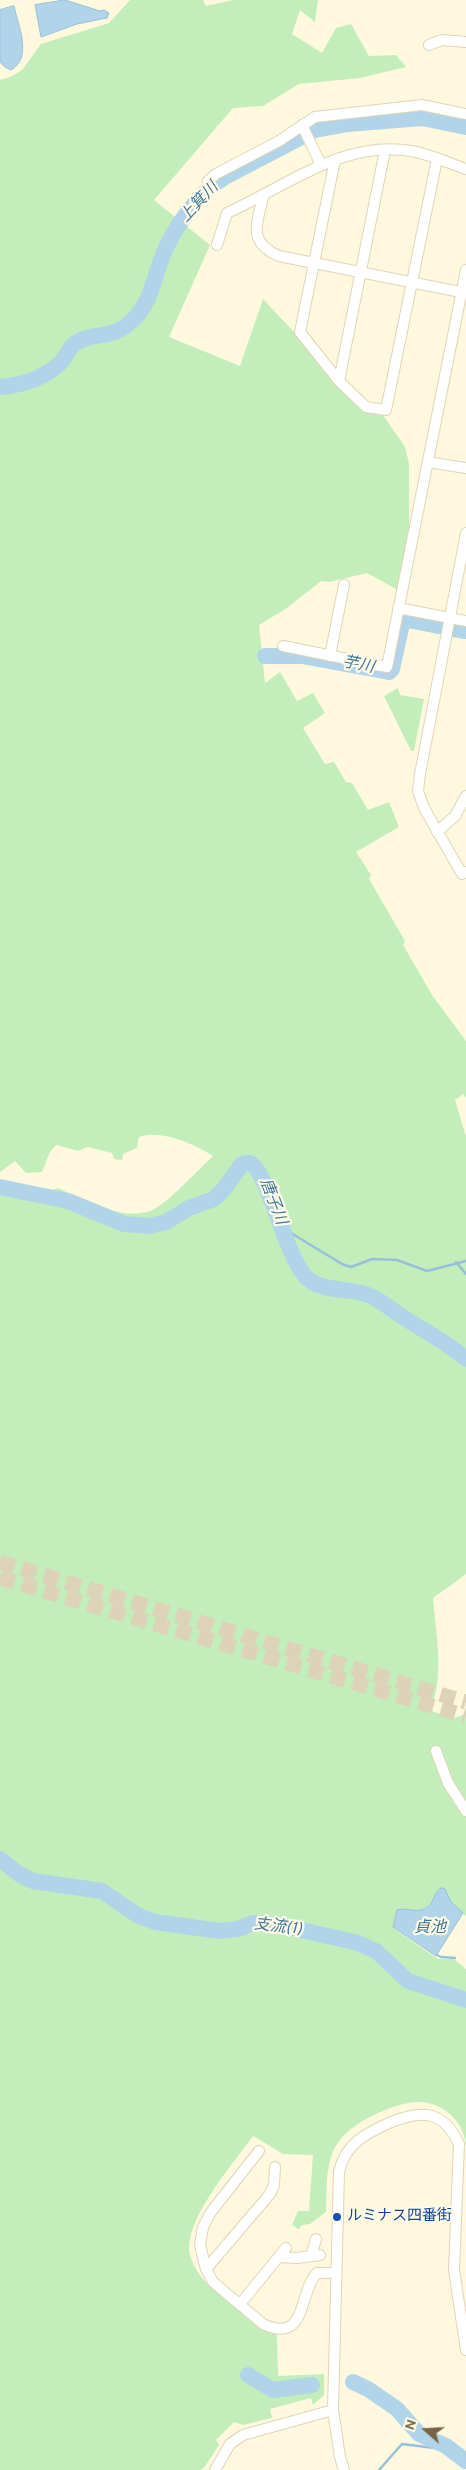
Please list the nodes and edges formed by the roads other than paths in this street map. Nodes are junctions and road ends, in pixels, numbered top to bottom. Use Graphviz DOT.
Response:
graph roads {
  1 [pos="466,42"];
  2 [pos="429,45"];
  3 [pos="466,114"];
  4 [pos="305,131"];
  5 [pos="385,150"];
  6 [pos="437,159"];
  7 [pos="335,160"];
  8 [pos="321,165"];
  9 [pos="466,169"];
  10 [pos="208,181"];
  11 [pos="263,197"];
  12 [pos="217,245"];
  13 [pos="313,264"];
  14 [pos="466,270"];
  15 [pos="361,274"];
  16 [pos="412,282"];
  17 [pos="464,293"];
  18 [pos="340,381"];
  19 [pos="428,462"];
  20 [pos="466,468"];
  21 [pos="466,533"];
  22 [pos="463,565"];
  23 [pos="344,585"];
  24 [pos="398,608"];
  25 [pos="449,618"];
  26 [pos="466,621"];
  27 [pos="283,646"];
  28 [pos="330,656"];
  29 [pos="466,796"];
  30 [pos="437,832"];
  31 [pos="466,872"];
  32 [pos="436,1751"];
  33 [pos="466,1811"];
  34 [pos="259,2151"];
  35 [pos="275,2167"];
  36 [pos="316,2239"];
  37 [pos="206,2269"];
  38 [pos="335,2273"];
  39 [pos="240,2304"];
  40 [pos="466,2350"];
  41 [pos="333,2410"];
  42 [pos="215,2470"];
  43 [pos="344,2470"];
  1 -- 2 [label="street"];
  3 -- 4 [label="street"];
  4 -- 8 [label="street"];
  4 -- 10 [label="street"];
  5 -- 6 [label="street"];
  5 -- 7 [label="street"];
  5 -- 15 [label="street"];
  6 -- 9 [label="street"];
  6 -- 16 [label="street"];
  7 -- 8 [label="street"];
  7 -- 13 [label="street"];
  8 -- 11 [label="street"];
  11 -- 12 [label="street"];
  11 -- 13 [label="street"];
  13 -- 15 [label="street"];
  13 -- 18 [label="street"];
  14 -- 17 [label="street"];
  15 -- 16 [label="street"];
  15 -- 18 [label="street"];
  16 -- 17 [label="street"];
  16 -- 18 [label="street"];
  17 -- 19 [label="street"];
  19 -- 20 [label="street"];
  19 -- 24 [label="street"];
  21 -- 22 [label="street"];
  22 -- 25 [label="street"];
  23 -- 28 [label="street"];
  24 -- 25 [label="street"];
  24 -- 28 [label="street"];
  25 -- 26 [label="street"];
  25 -- 30 [label="street"];
  27 -- 28 [label="street"];
  29 -- 30 [label="street"];
  30 -- 31 [label="street"];
  32 -- 33 [label="street"];
  34 -- 37 [label="street"];
  35 -- 37 [label="street"];
  36 -- 39 [label="street"];
  37 -- 39 [label="street"];
  38 -- 39 [label="street"];
  38 -- 40 [label="street"];
  38 -- 41 [label="street"];
  41 -- 42 [label="street"];
  41 -- 43 [label="street"];
}
